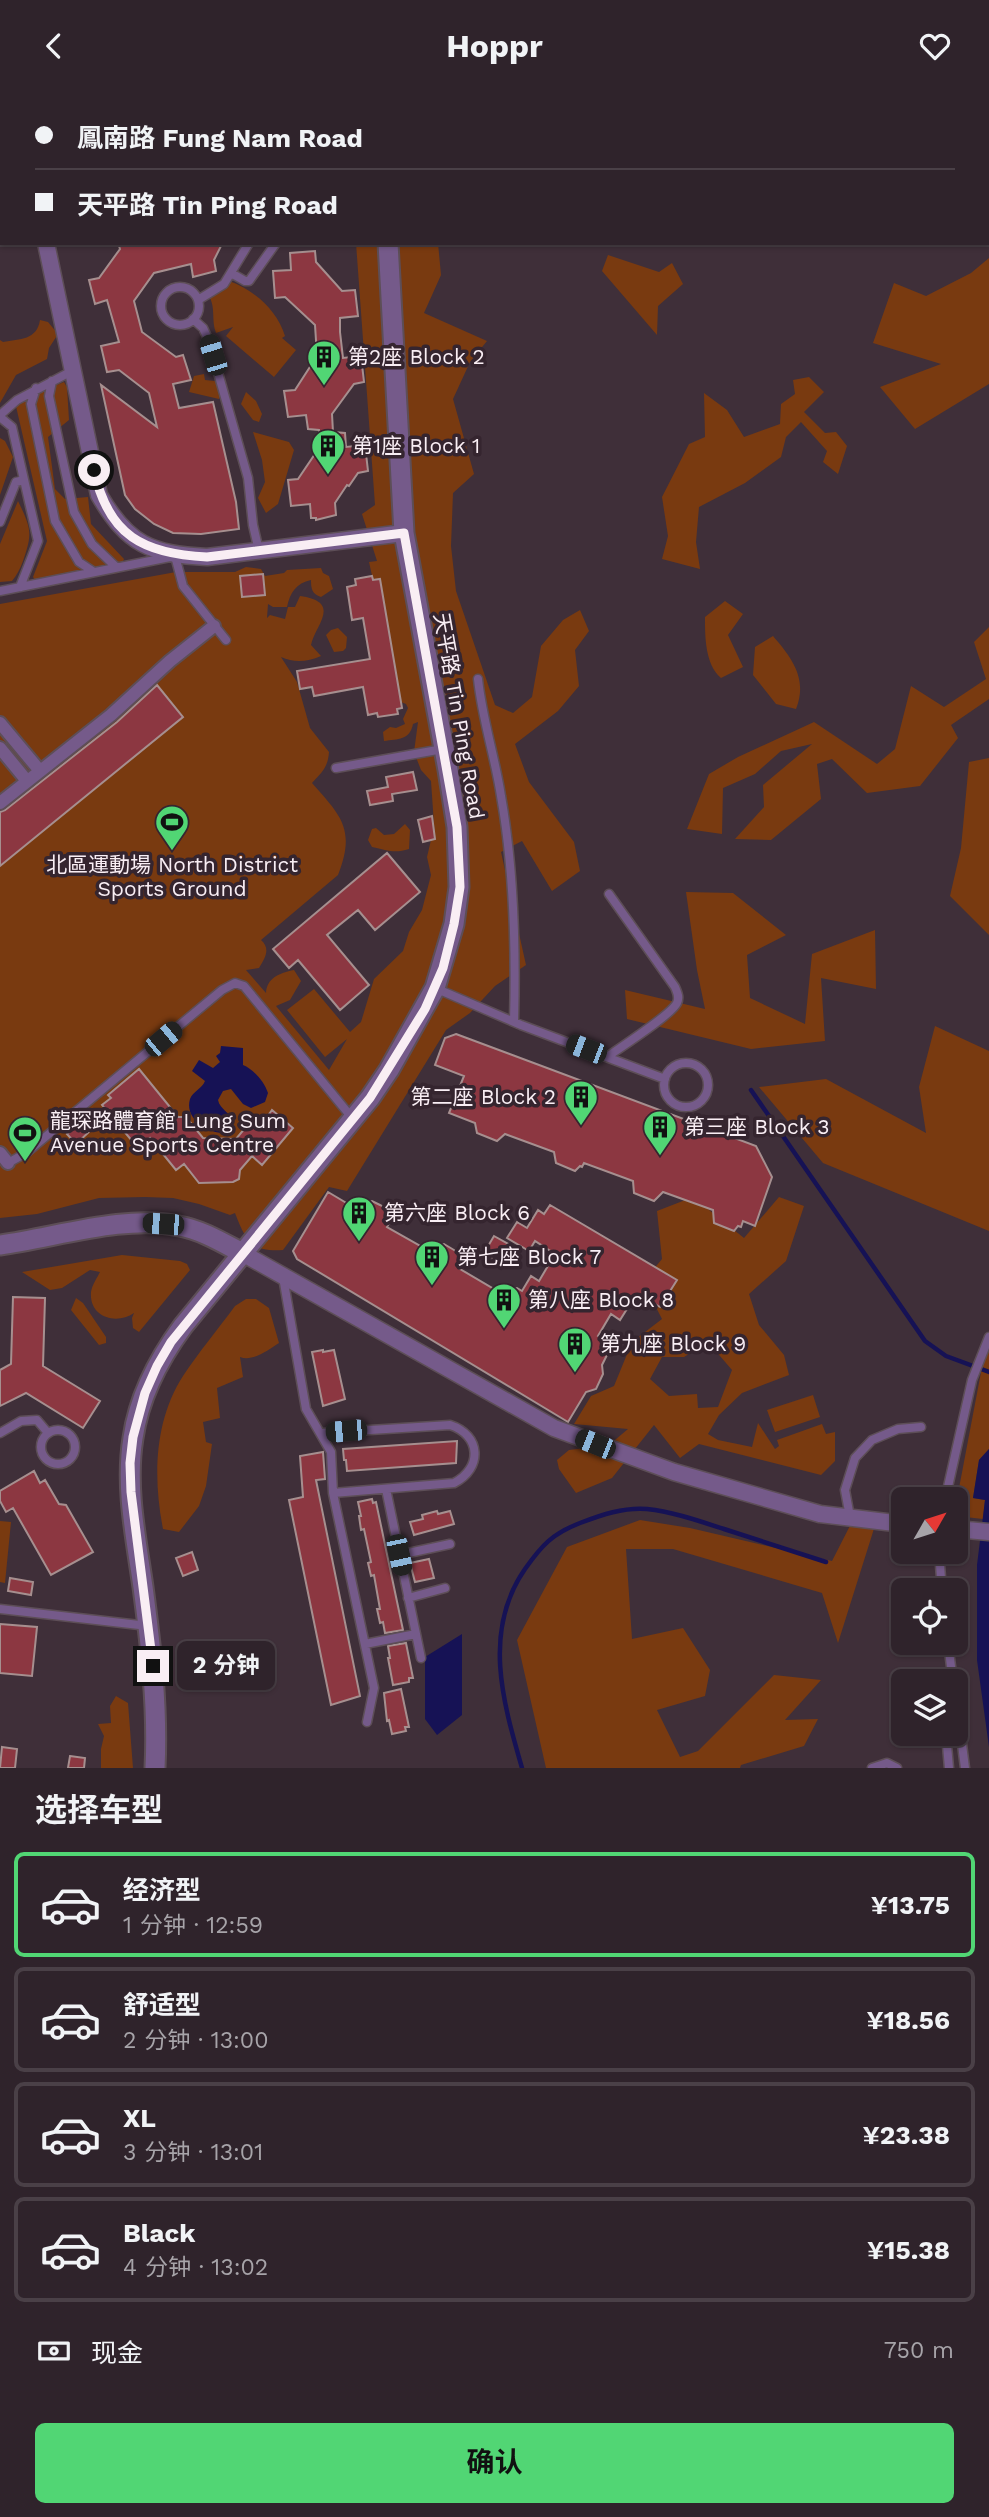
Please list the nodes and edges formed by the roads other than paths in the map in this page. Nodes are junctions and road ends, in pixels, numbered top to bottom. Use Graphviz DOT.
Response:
graph roads {
  1 [pos="46,245"];
  2 [pos="249,245"];
  3 [pos="275,245"];
  4 [pos="388,245"];
  5 [pos="231,273"];
  6 [pos="198,300"];
  7 [pos="193,319"];
  8 [pos="72,371"];
  9 [pos="52,381"];
  10 [pos="36,389"];
  11 [pos="0,416"];
  12 [pos="24,480"];
  13 [pos="0,522"];
  14 [pos="404,533"];
  15 [pos="259,551"];
  16 [pos="175,555"];
  17 [pos="116,567"];
  18 [pos="94,572"];
  19 [pos="20,587"];
  20 [pos="0,591"];
  21 [pos="214,626"];
  22 [pos="226,640"];
  23 [pos="478,679"];
  24 [pos="0,723"];
  25 [pos="0,748"];
  26 [pos="444,749"];
  27 [pos="336,768"];
  28 [pos="40,771"];
  29 [pos="27,781"];
  30 [pos="0,803"];
  31 [pos="609,894"];
  32 [pos="435,988"];
  33 [pos="514,1021"];
  34 [pos="607,1057"];
  35 [pos="665,1079"];
  36 [pos="353,1119"];
  37 [pos="4,1158"];
  38 [pos="0,1245"];
  39 [pos="244,1254"];
  40 [pos="283,1277"];
  41 [pos="989,1337"];
  42 [pos="921,1427"];
  43 [pos="0,1433"];
  44 [pos="48,1433"];
  45 [pos="322,1433"];
  46 [pos="948,1487"];
  47 [pos="386,1489"];
  48 [pos="333,1493"];
  49 [pos="850,1518"];
  50 [pos="891,1523"];
  51 [pos="968,1530"];
  52 [pos="989,1532"];
  53 [pos="450,1544"];
  54 [pos="399,1555"];
  55 [pos="445,1588"];
  56 [pos="408,1598"];
  57 [pos="0,1609"];
  58 [pos="148,1626"];
  59 [pos="416,1634"];
  60 [pos="365,1644"];
  61 [pos="421,1658"];
  62 [pos="367,1722"];
  63 [pos="947,1746"];
  64 [pos="962,1746"];
  65 [pos="155,1768"];
  66 [pos="872,1768"];
  67 [pos="897,1768"];
  68 [pos="949,1768"];
  69 [pos="965,1768"];
  1 -- 8 [label="street"];
  2 -- 5 [label="lane"];
  3 -- 5 [label="lane"];
  4 -- 14 [label="street, 天平路 Tin Ping Road"];
  5 -- 6 [label="lane"];
  6 -- 7 [label="lane"];
  6 -- 7 [label="lane"];
  7 -- 15 [label="lane"];
  8 -- 9 [label="lane"];
  8 -- 16 [label="street"];
  9 -- 10 [label="lane"];
  9 -- 17 [label="lane"];
  10 -- 11 [label="lane"];
  10 -- 18 [label="lane"];
  11 -- 12 [label="lane"];
  12 -- 13 [label="lane"];
  12 -- 19 [label="lane"];
  14 -- 15 [label="street"];
  14 -- 26 [label="street, 天平路 Tin Ping Road"];
  15 -- 16 [label="street"];
  16 -- 17 [label="lane"];
  16 -- 21 [label="lane"];
  17 -- 18 [label="lane"];
  18 -- 19 [label="lane"];
  19 -- 20 [label="lane"];
  21 -- 22 [label="lane"];
  21 -- 28 [label="street"];
  23 -- 33 [label="lane"];
  24 -- 28 [label="street"];
  25 -- 29 [label="street"];
  26 -- 27 [label="lane"];
  26 -- 32 [label="street, 天平路 Tin Ping Road"];
  28 -- 29 [label="street"];
  29 -- 30 [label="street"];
  31 -- 34 [label="lane"];
  32 -- 33 [label="lane"];
  32 -- 36 [label="street, 天平路 Tin Ping Road"];
  33 -- 34 [label="lane"];
  34 -- 35 [label="lane"];
  35 -- 35 [label="lane"];
  36 -- 37 [label="lane"];
  36 -- 39 [label="street, 天平路 Tin Ping Road"];
  38 -- 39 [label="street"];
  39 -- 40 [label="street"];
  39 -- 58 [label="street, 天平路 Tin Ping Road"];
  40 -- 45 [label="lane"];
  40 -- 49 [label="street"];
  41 -- 46 [label="lane"];
  42 -- 49 [label="lane"];
  43 -- 44 [label="lane"];
  44 -- 44 [label="lane"];
  45 -- 47 [label="lane"];
  45 -- 48 [label="lane"];
  47 -- 48 [label="lane"];
  47 -- 54 [label="lane"];
  48 -- 60 [label="lane"];
  49 -- 50 [label="street"];
  51 -- 52 [label="street"];
  53 -- 54 [label="lane"];
  54 -- 56 [label="lane"];
  55 -- 56 [label="lane"];
  56 -- 59 [label="lane"];
  57 -- 58 [label="lane"];
  58 -- 65 [label="street, 天平路 Tin Ping Road"];
  59 -- 60 [label="lane"];
  59 -- 61 [label="lane"];
  60 -- 62 [label="lane"];
  63 -- 68 [label="lane"];
  64 -- 69 [label="lane"];
  66 -- 67 [label="lane"];
}
